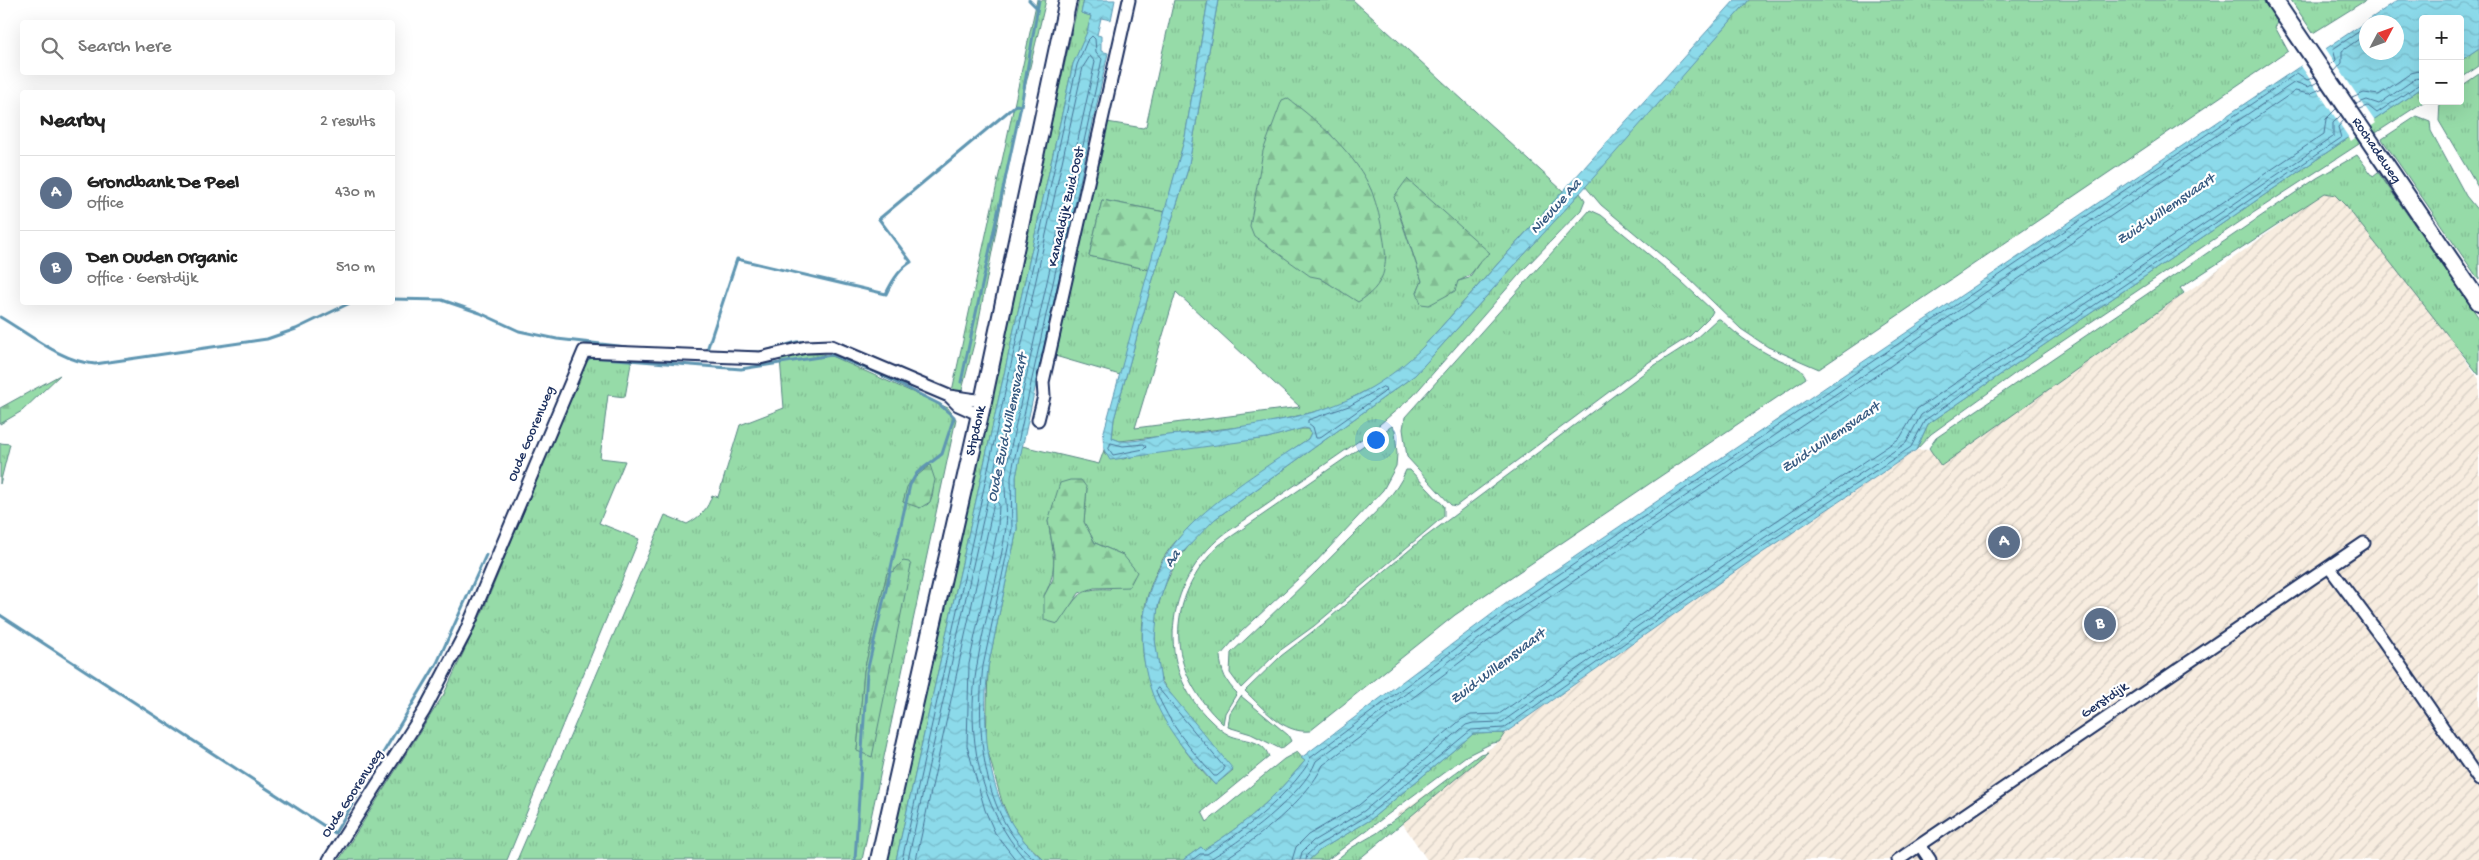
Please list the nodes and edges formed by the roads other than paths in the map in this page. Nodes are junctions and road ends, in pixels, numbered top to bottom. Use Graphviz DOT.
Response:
graph roads {
  1 [pos="1068,0"];
  2 [pos="1129,0"];
  3 [pos="2274,0"];
  4 [pos="2479,302"];
  5 [pos="982,408"];
  6 [pos="1038,420"];
  7 [pos="2364,543"];
  8 [pos="2329,567"];
  9 [pos="2479,780"];
  10 [pos="1920,845"];
  11 [pos="329,860"];
  12 [pos="879,860"];
  13 [pos="1898,860"];
  14 [pos="1930,860"];
  1 -- 5 [label="main road, Stipdonk"];
  2 -- 6 [label="street, Kanaaldijk Zuid Oost"];
  3 -- 4 [label="main road, Rochadeweg"];
  5 -- 11 [label="street, Oude Goorenweg"];
  5 -- 12 [label="main road, Stipdonk"];
  7 -- 8 [label="street, Gerstdijk"];
  8 -- 9 [label="street"];
  8 -- 10 [label="street, Gerstdijk"];
  10 -- 13 [label="street, Gerstdijk"];
  10 -- 14 [label="street"];
}
